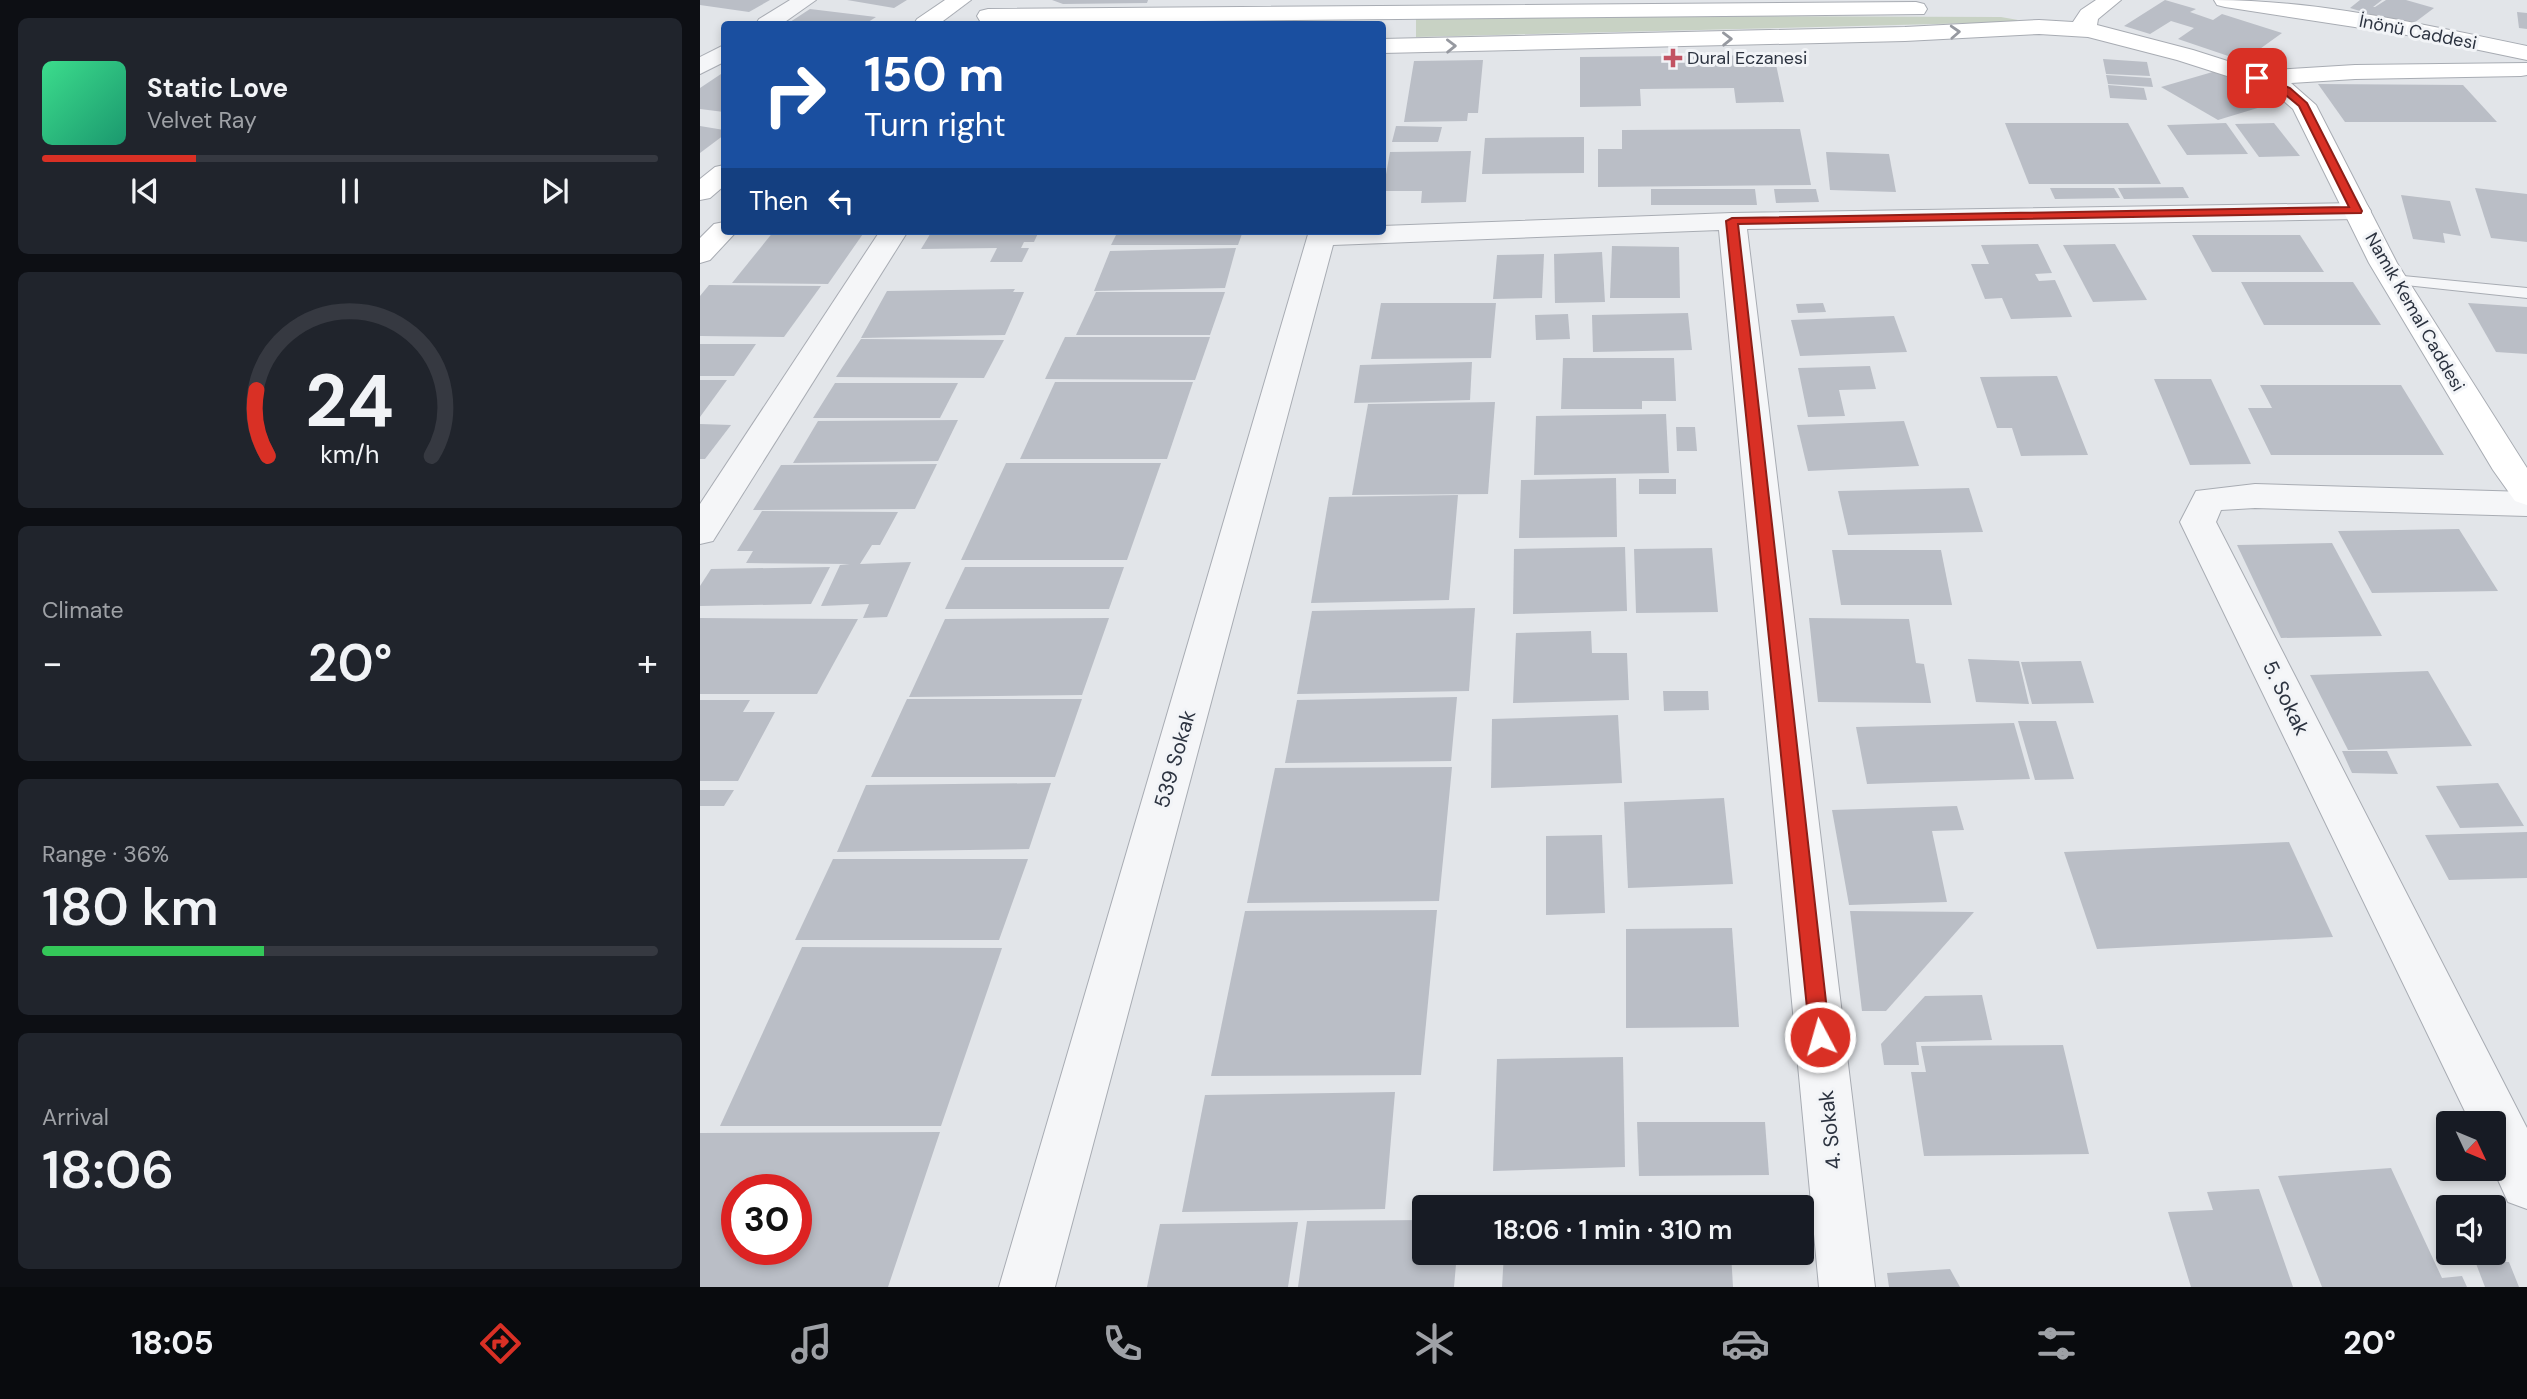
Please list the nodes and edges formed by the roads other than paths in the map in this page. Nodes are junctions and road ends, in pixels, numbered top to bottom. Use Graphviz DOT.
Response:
graph roads {
  1 [pos="805,0"];
  2 [pos="960,0"];
  3 [pos="1011,0"];
  4 [pos="2110,0"];
  5 [pos="2225,0"];
  6 [pos="1931,9"];
  7 [pos="1971,9"];
  8 [pos="1382,12"];
  9 [pos="982,20"];
  10 [pos="771,21"];
  11 [pos="929,21"];
  12 [pos="2087,27"];
  13 [pos="1386,46"];
  14 [pos="721,54"];
  15 [pos="2527,54"];
  16 [pos="700,67"];
  17 [pos="2527,69"];
  18 [pos="2257,78"];
  19 [pos="721,175"];
  20 [pos="700,192"];
  21 [pos="2357,211"];
  22 [pos="1732,221"];
  23 [pos="1386,232"];
  24 [pos="721,233"];
  25 [pos="891,235"];
  26 [pos="1322,235"];
  27 [pos="700,254"];
  28 [pos="2393,280"];
  29 [pos="2527,293"];
  30 [pos="2527,493"];
  31 [pos="2527,505"];
  32 [pos="700,532"];
  33 [pos="2527,1183"];
  34 [pos="1027,1287"];
  35 [pos="1847,1287"];
  1 -- 10 [label="street"];
  2 -- 11 [label="street"];
  3 -- 9 [label="street"];
  4 -- 12 [label="street"];
  5 -- 15 [label="street, İnönü Caddesi"];
  6 -- 8 [label="street"];
  7 -- 12 [label="street, Namık Kemal Caddesi"];
  8 -- 9 [label="street"];
  13 -- 12 [label="street, one-way"];
  12 -- 18 [label="street, Namık Kemal Caddesi"];
  14 -- 16 [label="street"];
  17 -- 18 [label="street"];
  18 -- 21 [label="street, Namık Kemal Caddesi"];
  19 -- 20 [label="street"];
  21 -- 22 [label="street"];
  21 -- 28 [label="street, Namık Kemal Caddesi"];
  22 -- 23 [label="street"];
  22 -- 35 [label="street, 4. Sokak"];
  24 -- 27 [label="street"];
  25 -- 32 [label="street"];
  26 -- 34 [label="street, 539 Sokak"];
  28 -- 29 [label="lane"];
  28 -- 30 [label="street, Namık Kemal Caddesi"];
  31 -- 33 [label="street, 5. Sokak"];
}
